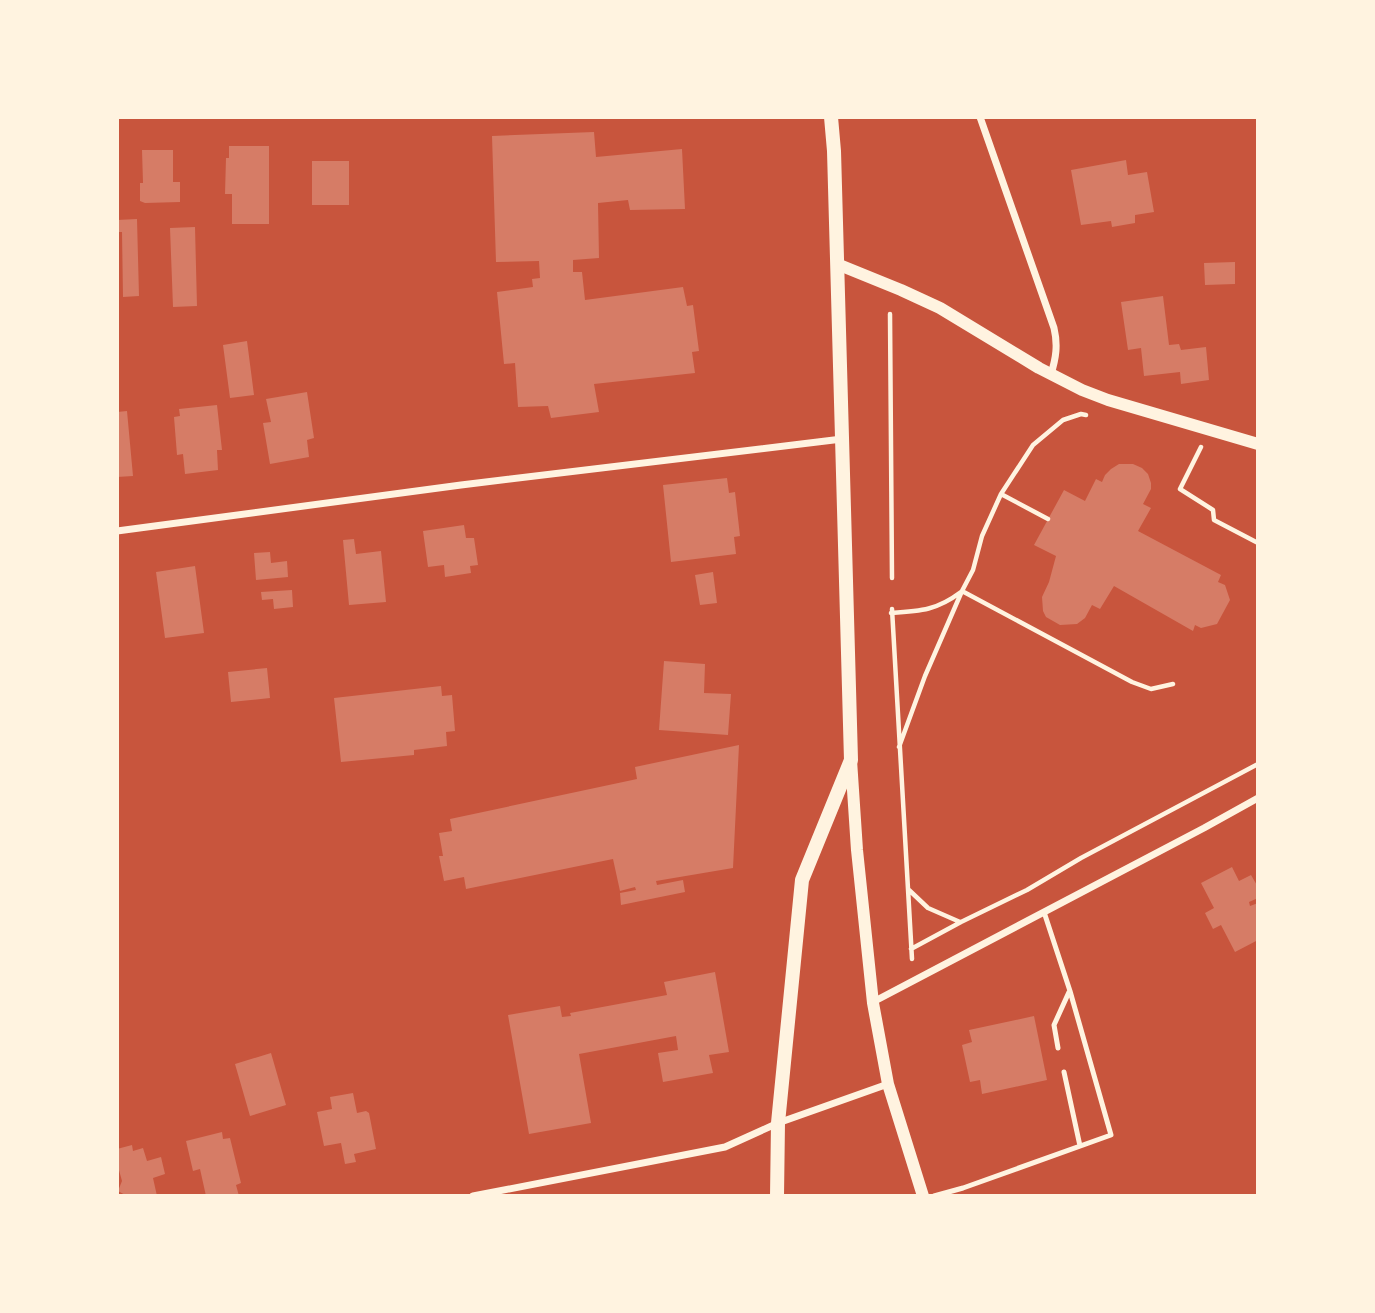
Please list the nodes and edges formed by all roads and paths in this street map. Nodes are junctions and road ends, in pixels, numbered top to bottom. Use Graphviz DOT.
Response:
graph roads {
  1 [pos="831,117"];
  2 [pos="980,117"];
  3 [pos="837,264"];
  4 [pos="890,314"];
  5 [pos="1051,374"];
  6 [pos="1062,420"];
  7 [pos="842,439"];
  8 [pos="1258,444"];
  9 [pos="1201,446"];
  10 [pos="1001,494"];
  11 [pos="1048,519"];
  12 [pos="117,531"];
  13 [pos="1258,543"];
  14 [pos="892,578"];
  15 [pos="962,591"];
  16 [pos="1173,684"];
  17 [pos="899,747"];
  18 [pos="851,760"];
  19 [pos="1258,764"];
  20 [pos="1258,798"];
  21 [pos="908,890"];
  22 [pos="1044,912"];
  23 [pos="961,922"];
  24 [pos="911,949"];
  25 [pos="912,959"];
  26 [pos="1070,991"];
  27 [pos="873,1003"];
  28 [pos="1058,1048"];
  29 [pos="1064,1072"];
  30 [pos="888,1084"];
  31 [pos="778,1123"];
  32 [pos="1080,1146"];
  33 [pos="473,1196"];
  34 [pos="777,1196"];
  35 [pos="923,1196"];
  36 [pos="934,1196"];
  1 -- 3 [label="main road"];
  2 -- 5 [label="street"];
  3 -- 5 [label="street"];
  3 -- 7 [label="main road"];
  4 -- 14 [label="path"];
  5 -- 8 [label="street"];
  6 -- 10 [label="path"];
  7 -- 12 [label="street"];
  7 -- 18 [label="main road"];
  9 -- 13 [label="path"];
  10 -- 11 [label="path"];
  10 -- 15 [label="path"];
  15 -- 16 [label="path"];
  15 -- 17 [label="path"];
  15 -- 17 [label="path"];
  17 -- 21 [label="path"];
  18 -- 27 [label="street"];
  18 -- 31 [label="main road"];
  19 -- 23 [label="path"];
  20 -- 22 [label="street"];
  21 -- 23 [label="path"];
  21 -- 24 [label="path"];
  22 -- 26 [label="lane"];
  22 -- 27 [label="street"];
  23 -- 24 [label="path"];
  24 -- 25 [label="path"];
  26 -- 28 [label="lane"];
  26 -- 32 [label="lane"];
  27 -- 30 [label="street"];
  29 -- 32 [label="lane"];
  30 -- 31 [label="street"];
  30 -- 35 [label="street"];
  31 -- 33 [label="street"];
  31 -- 34 [label="main road"];
  32 -- 36 [label="lane"];
}
